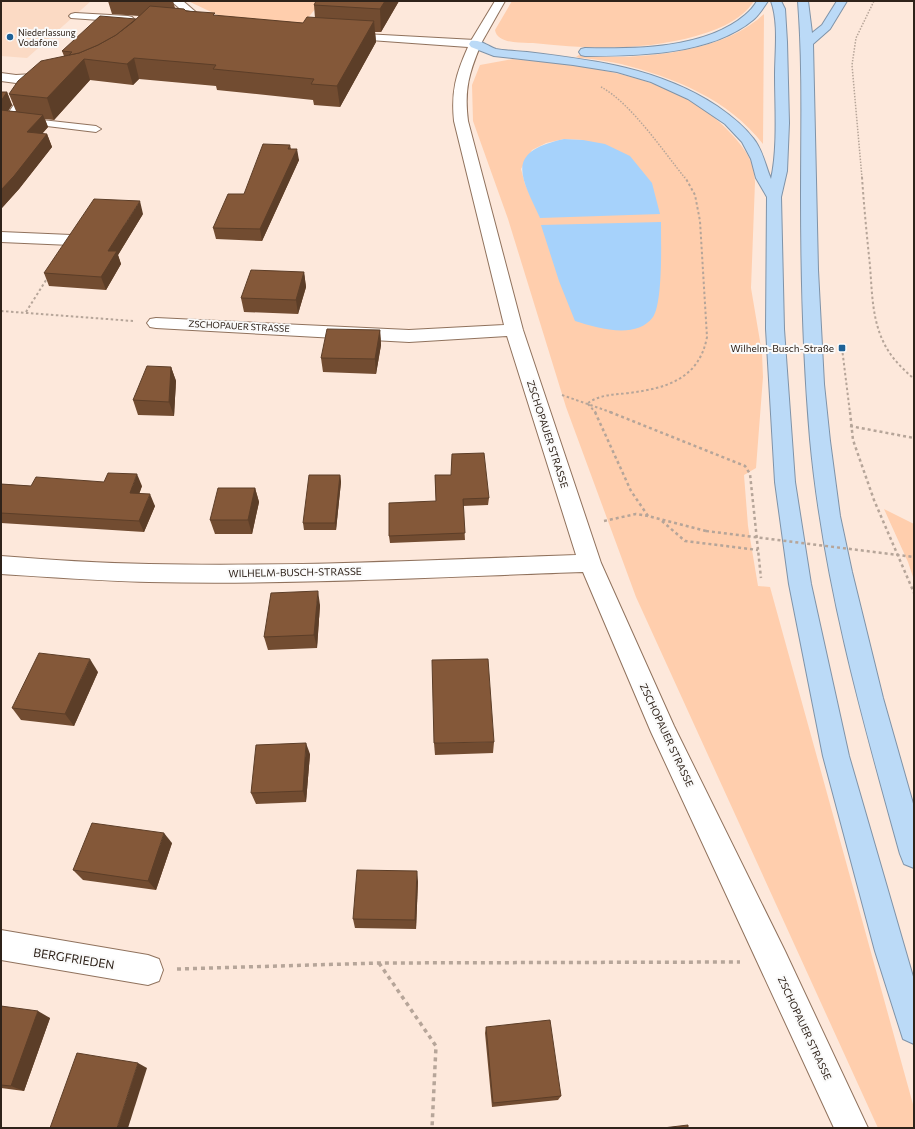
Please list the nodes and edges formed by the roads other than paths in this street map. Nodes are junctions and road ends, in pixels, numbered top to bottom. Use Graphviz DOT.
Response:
graph roads {
  1 [pos="176,1"];
  2 [pos="500,1"];
  3 [pos="763,1"];
  4 [pos="776,1"];
  5 [pos="803,1"];
  6 [pos="842,1"];
  7 [pos="75,16"];
  8 [pos="139,20"];
  9 [pos="182,23"];
  10 [pos="205,25"];
  11 [pos="219,26"];
  12 [pos="331,35"];
  13 [pos="808,43"];
  14 [pos="475,44"];
  15 [pos="64,74"];
  16 [pos="1,77"];
  17 [pos="36,78"];
  18 [pos="96,129"];
  19 [pos="774,197"];
  20 [pos="1,237"];
  21 [pos="71,240"];
  22 [pos="156,322"];
  23 [pos="514,330"];
  24 [pos="590,563"];
  25 [pos="1,565"];
  26 [pos="914,854"];
  27 [pos="1,945"];
  28 [pos="148,970"];
  29 [pos="914,1028"];
  30 [pos="851,1128"];
  1 -- 10 [label="street"];
  2 -- 14 [label="street, ZSCHOPAUER STRASSE"];
  3 -- 14 [label="highway"];
  4 -- 19 [label="highway"];
  5 -- 13 [label="highway"];
  6 -- 13 [label="highway"];
  7 -- 8 [label="street"];
  9 -- 10 [label="street"];
  10 -- 11 [label="street"];
  12 -- 14 [label="street"];
  13 -- 26 [label="highway"];
  14 -- 19 [label="highway"];
  14 -- 23 [label="street, ZSCHOPAUER STRASSE"];
  15 -- 17 [label="street"];
  16 -- 17 [label="street"];
  17 -- 18 [label="lane"];
  19 -- 29 [label="highway"];
  20 -- 21 [label="street"];
  22 -- 23 [label="street, ZSCHOPAUER STRASSE"];
  23 -- 24 [label="street, ZSCHOPAUER STRASSE"];
  24 -- 25 [label="street, WILHELM-BUSCH-STRASSE"];
  24 -- 30 [label="street, ZSCHOPAUER STRASSE"];
  27 -- 28 [label="street, BERGFRIEDEN"];
}
